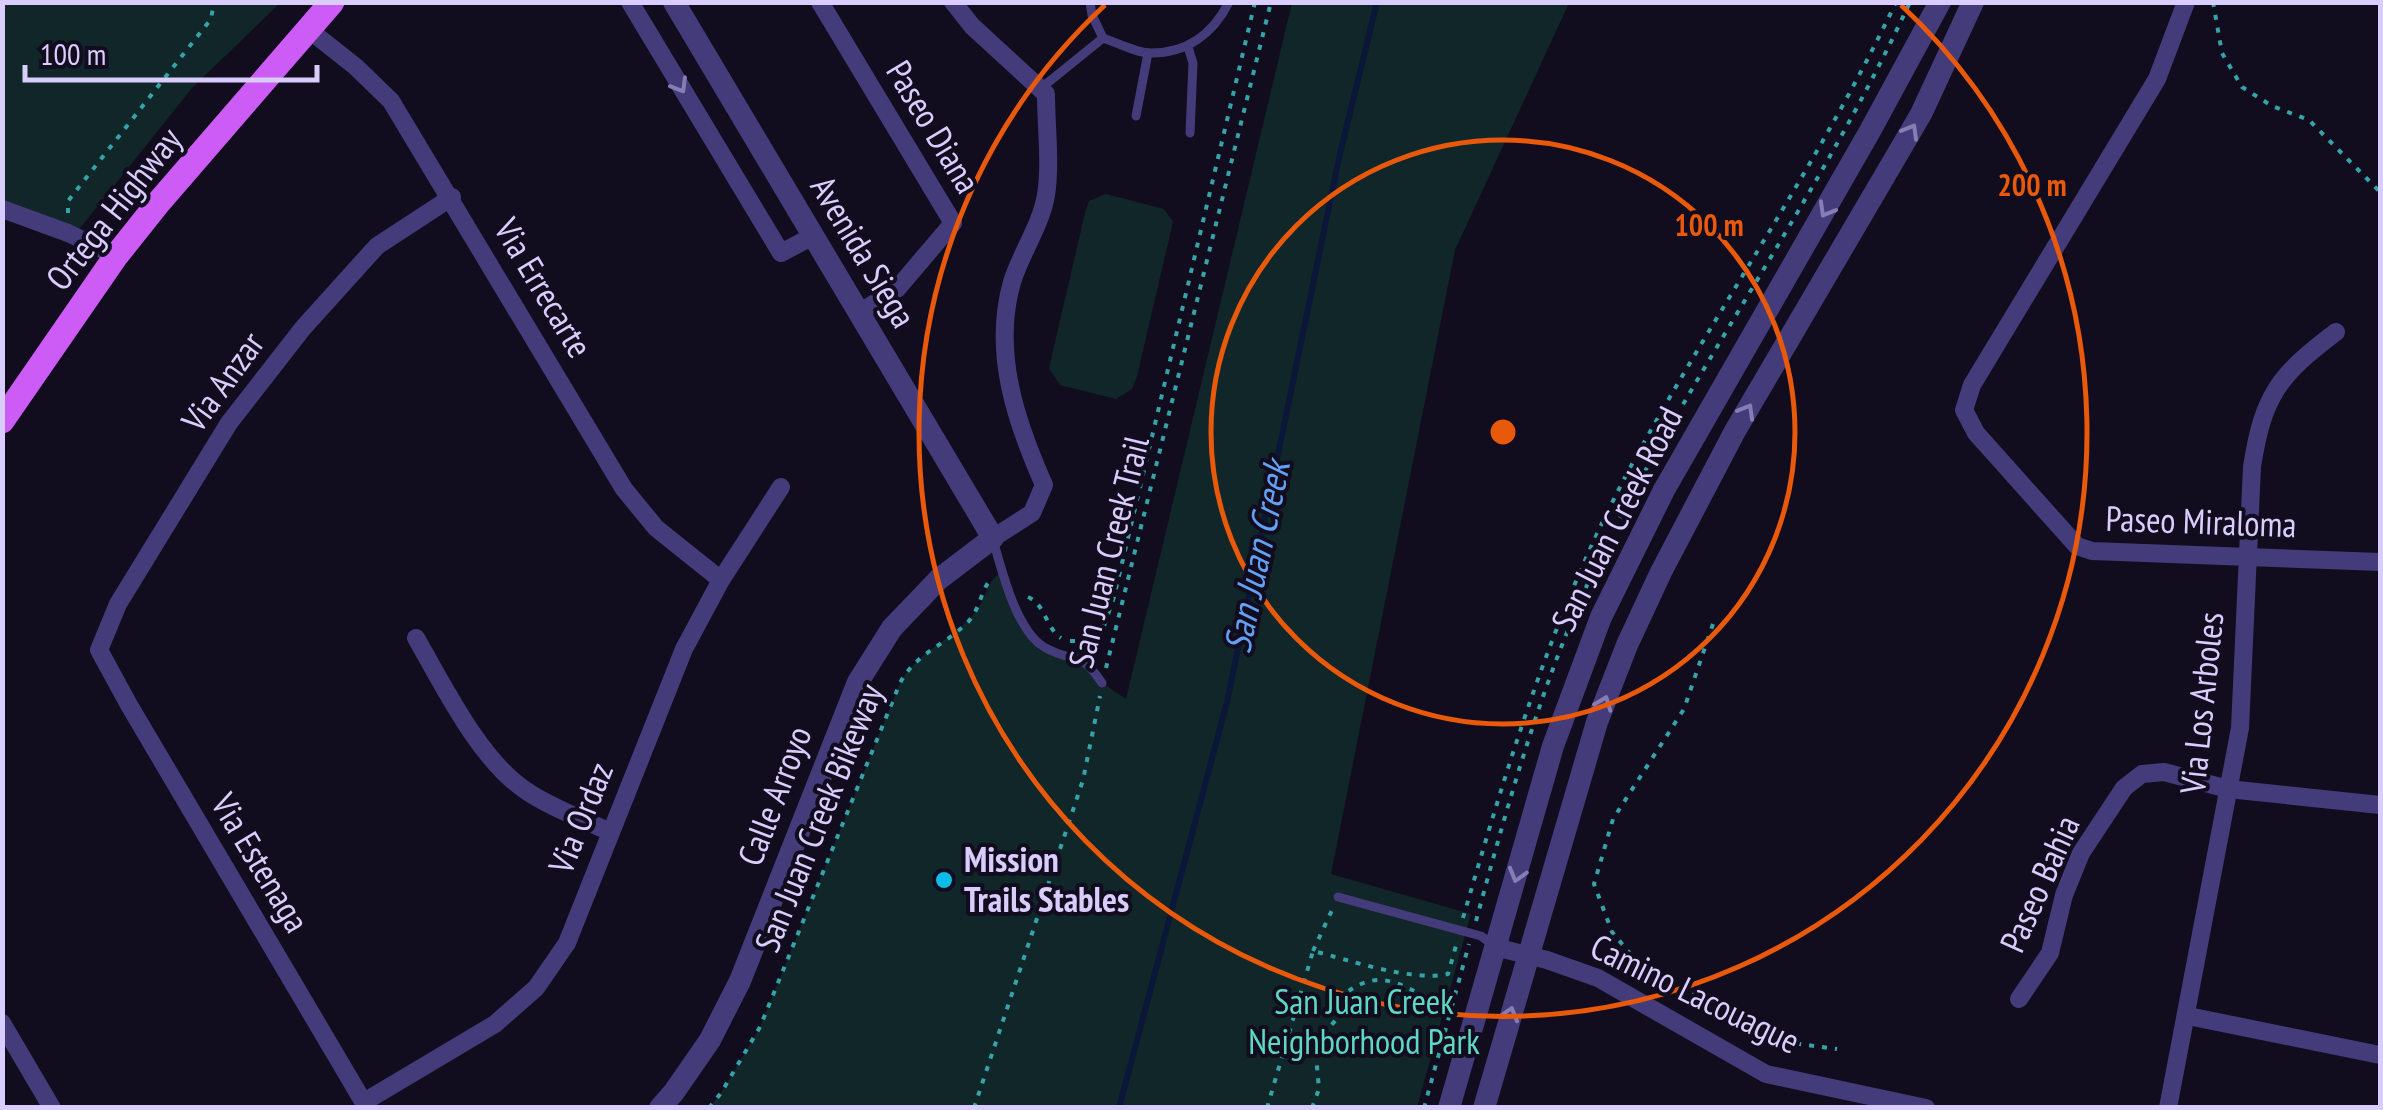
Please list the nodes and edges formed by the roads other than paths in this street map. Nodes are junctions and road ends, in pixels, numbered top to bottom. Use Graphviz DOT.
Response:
graph roads {
  1 [pos="332,2"];
  2 [pos="630,2"];
  3 [pos="674,2"];
  4 [pos="820,2"];
  5 [pos="953,2"];
  6 [pos="1090,2"];
  7 [pos="1229,2"];
  8 [pos="1940,2"];
  9 [pos="1972,2"];
  10 [pos="2186,2"];
  11 [pos="308,30"];
  12 [pos="1104,38"];
  13 [pos="1188,47"];
  14 [pos="1148,53"];
  15 [pos="1040,88"];
  16 [pos="1136,116"];
  17 [pos="1190,133"];
  18 [pos="452,198"];
  19 [pos="2,208"];
  20 [pos="813,236"];
  21 [pos="116,256"];
  22 [pos="858,312"];
  23 [pos="2336,332"];
  24 [pos="2,421"];
  25 [pos="781,487"];
  26 [pos="992,538"];
  27 [pos="2248,556"];
  28 [pos="2380,562"];
  29 [pos="721,580"];
  30 [pos="416,638"];
  31 [pos="100,650"];
  32 [pos="1102,683"];
  33 [pos="2228,789"];
  34 [pos="2380,806"];
  35 [pos="610,832"];
  36 [pos="1338,897"];
  37 [pos="1496,946"];
  38 [pos="1527,956"];
  39 [pos="2020,999"];
  40 [pos="2188,1016"];
  41 [pos="2,1023"];
  42 [pos="2380,1055"];
  43 [pos="1827,1098"];
  44 [pos="366,1105"];
  45 [pos="52,1108"];
  46 [pos="660,1108"];
  47 [pos="1449,1108"];
  48 [pos="1484,1108"];
  49 [pos="1926,1108"];
  50 [pos="2168,1108"];
  1 -- 11 [label="main road, Ortega Highway"];
  2 -- 20 [label="street, one-way"];
  3 -- 20 [label="street, Avenida Siega"];
  4 -- 22 [label="street, Paseo Diana"];
  5 -- 15 [label="street"];
  6 -- 12 [label="lane"];
  7 -- 13 [label="lane"];
  8 -- 37 [label="street, San Juan Creek Road, one-way"];
  38 -- 9 [label="street, San Juan Creek Road, one-way"];
  10 -- 27 [label="street, Paseo Miraloma"];
  11 -- 18 [label="street, Via Errecarte"];
  11 -- 21 [label="main road, Ortega Highway"];
  12 -- 14 [label="lane"];
  12 -- 15 [label="lane"];
  13 -- 14 [label="lane"];
  13 -- 17 [label="lane"];
  14 -- 16 [label="lane"];
  15 -- 26 [label="street"];
  18 -- 29 [label="street, Via Errecarte"];
  18 -- 31 [label="street, Via Anzar"];
  19 -- 21 [label="street"];
  20 -- 22 [label="street, Avenida Siega"];
  21 -- 24 [label="main road, Ortega Highway"];
  22 -- 26 [label="street, Avenida Siega"];
  23 -- 27 [label="street, Via Los Arboles"];
  25 -- 29 [label="street, Via Ordaz"];
  26 -- 32 [label="lane"];
  26 -- 46 [label="street, Calle Arroyo"];
  27 -- 28 [label="street, Paseo Miraloma"];
  27 -- 33 [label="street, Via Los Arboles"];
  29 -- 35 [label="street, Via Ordaz"];
  30 -- 35 [label="street"];
  31 -- 44 [label="street, Via Estenaga"];
  33 -- 34 [label="street, Paseo Bahia"];
  33 -- 39 [label="street, Paseo Bahia"];
  33 -- 40 [label="street, Via Los Arboles"];
  35 -- 44 [label="street, Via Ordaz"];
  36 -- 37 [label="lane"];
  37 -- 38 [label="street, Camino Lacouague"];
  37 -- 47 [label="street, San Juan Creek Road"];
  38 -- 43 [label="street, Camino Lacouague"];
  48 -- 38 [label="street, San Juan Creek Road, one-way"];
  40 -- 42 [label="street"];
  40 -- 50 [label="street, Via Los Arboles"];
  41 -- 45 [label="street"];
  43 -- 49 [label="street, Camino Lacouague"];
}
